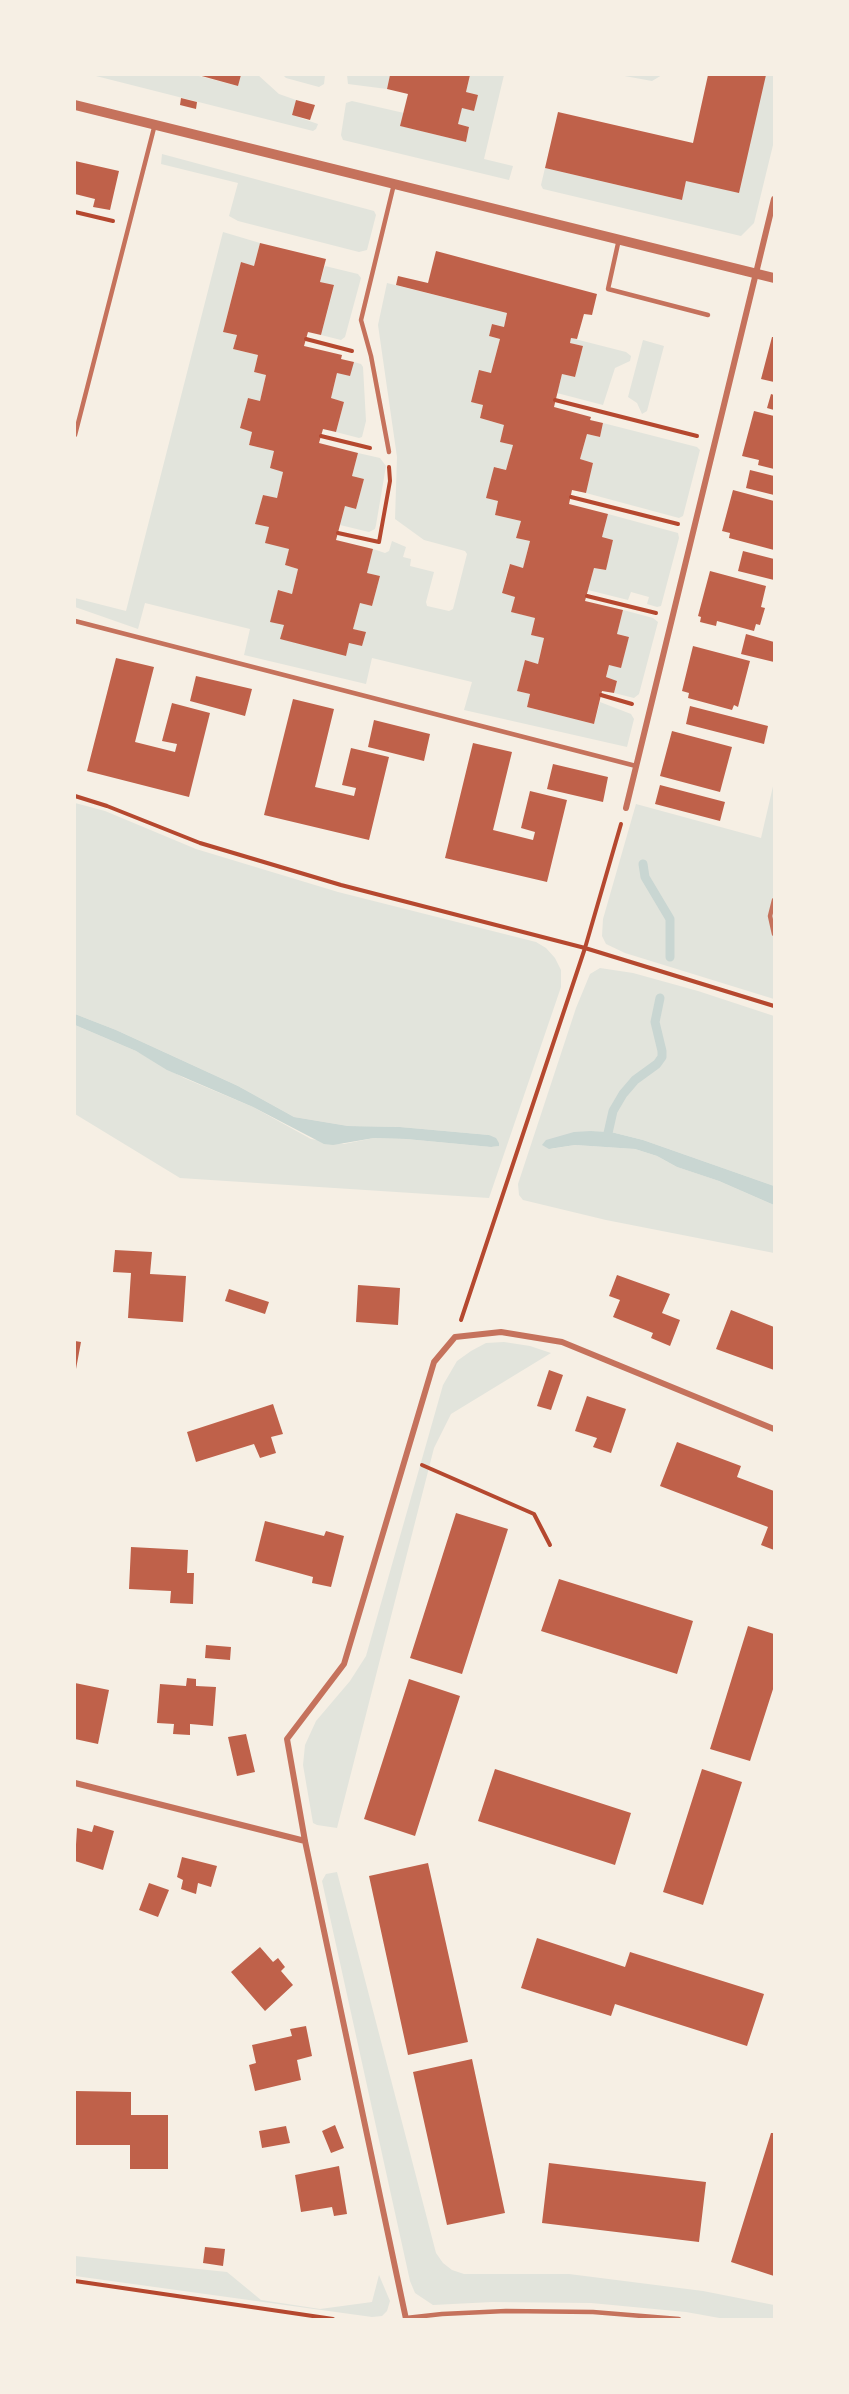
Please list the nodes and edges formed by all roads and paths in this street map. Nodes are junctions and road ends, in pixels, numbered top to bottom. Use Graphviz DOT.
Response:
graph roads {
  1 [pos="75,105"];
  2 [pos="155,124"];
  3 [pos="394,184"];
  4 [pos="774,199"];
  5 [pos="75,212"];
  6 [pos="129,224"];
  7 [pos="619,239"];
  8 [pos="756,273"];
  9 [pos="774,278"];
  10 [pos="708,315"];
  11 [pos="306,339"];
  12 [pos="371,356"];
  13 [pos="555,400"];
  14 [pos="75,435"];
  15 [pos="321,436"];
  16 [pos="716,440"];
  17 [pos="389,452"];
  18 [pos="571,497"];
  19 [pos="694,528"];
  20 [pos="338,533"];
  21 [pos="587,596"];
  22 [pos="673,617"];
  23 [pos="75,621"];
  24 [pos="601,695"];
  25 [pos="650,709"];
  26 [pos="636,766"];
  27 [pos="75,796"];
  28 [pos="626,808"];
  29 [pos="774,900"];
  30 [pos="773,933"];
  31 [pos="585,948"];
  32 [pos="774,1006"];
  33 [pos="455,1337"];
  34 [pos="774,1429"];
  35 [pos="405,1457"];
  36 [pos="550,1545"];
  37 [pos="75,1783"];
  38 [pos="305,1841"];
  39 [pos="75,2281"];
  40 [pos="333,2319"];
  41 [pos="406,2319"];
  42 [pos="679,2319"];
  1 -- 2 [label="street"];
  2 -- 3 [label="street"];
  2 -- 6 [label="lane"];
  3 -- 7 [label="street"];
  3 -- 12 [label="lane"];
  4 -- 8 [label="street"];
  5 -- 6 [label="path"];
  6 -- 14 [label="lane"];
  7 -- 8 [label="street"];
  7 -- 10 [label="lane"];
  8 -- 9 [label="street"];
  8 -- 16 [label="street"];
  11 -- 12 [label="path"];
  12 -- 17 [label="lane"];
  13 -- 16 [label="path"];
  15 -- 17 [label="path"];
  16 -- 19 [label="street"];
  17 -- 20 [label="path"];
  18 -- 19 [label="path"];
  19 -- 22 [label="street"];
  21 -- 22 [label="path"];
  22 -- 25 [label="street"];
  23 -- 26 [label="lane"];
  24 -- 25 [label="path"];
  25 -- 26 [label="street"];
  26 -- 28 [label="street"];
  27 -- 31 [label="path"];
  28 -- 31 [label="path"];
  29 -- 30 [label="lane"];
  31 -- 32 [label="path"];
  31 -- 33 [label="path"];
  33 -- 34 [label="street"];
  33 -- 35 [label="street"];
  35 -- 36 [label="path"];
  35 -- 38 [label="street"];
  37 -- 38 [label="street"];
  38 -- 41 [label="street"];
  39 -- 40 [label="path"];
  41 -- 42 [label="lane"];
}
